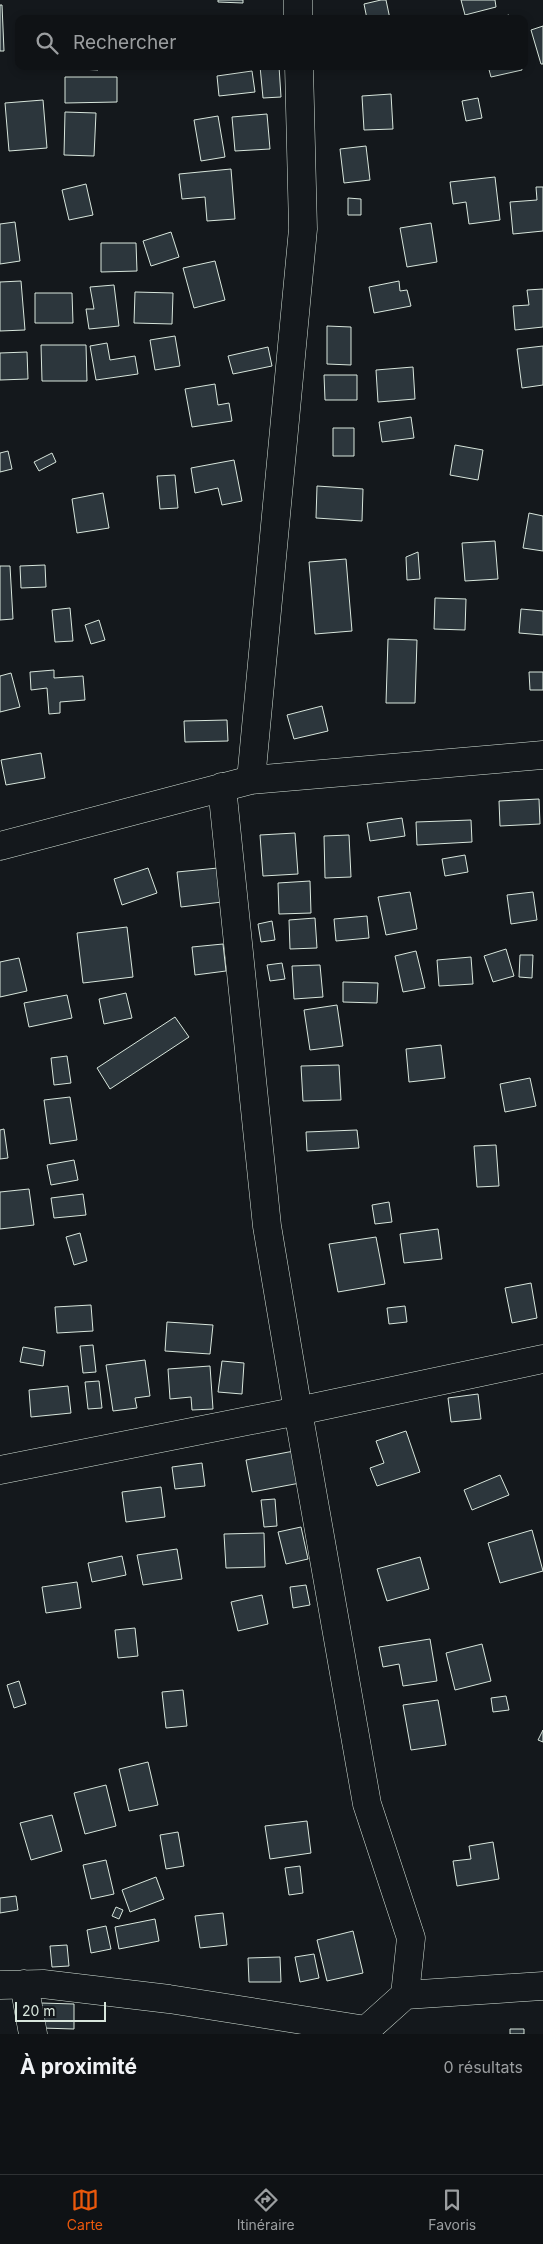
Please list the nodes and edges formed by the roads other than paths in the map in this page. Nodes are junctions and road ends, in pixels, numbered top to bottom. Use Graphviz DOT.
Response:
graph roads {
  1 [pos="298,0"];
  2 [pos="298,15"];
  3 [pos="299,70"];
  4 [pos="543,755"];
  5 [pos="251,780"];
  6 [pos="222,787"];
  7 [pos="0,846"];
  8 [pos="543,1359"];
  9 [pos="298,1411"];
  10 [pos="0,1470"];
  11 [pos="12,1984"];
  12 [pos="543,1986"];
  13 [pos="405,1995"];
  14 [pos="270,2024"];
  15 [pos="33,2034"];
  1 -- 2 [label="street"];
  3 -- 5 [label="street"];
  4 -- 5 [label="street"];
  5 -- 6 [label="street"];
  6 -- 7 [label="street"];
  6 -- 9 [label="street"];
  8 -- 9 [label="street"];
  9 -- 10 [label="street"];
  9 -- 13 [label="street"];
  11 -- 14 [label="street"];
  11 -- 15 [label="street"];
  12 -- 13 [label="street"];
  13 -- 14 [label="street"];
}
